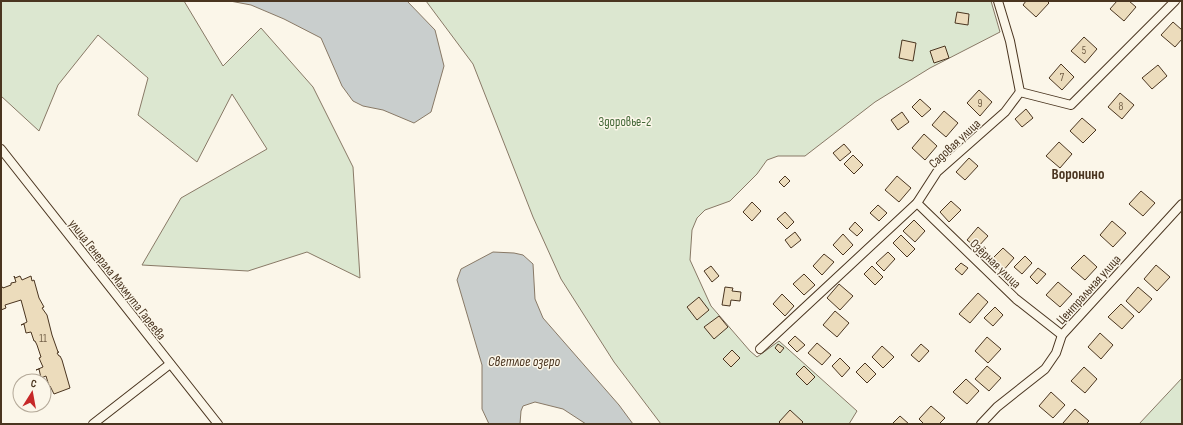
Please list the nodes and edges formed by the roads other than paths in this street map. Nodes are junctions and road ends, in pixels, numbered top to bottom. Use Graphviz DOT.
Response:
graph roads {
  1 [pos="998,1"];
  2 [pos="1175,1"];
  3 [pos="1020,92"];
  4 [pos="1,149"];
  5 [pos="917,203"];
  6 [pos="1182,204"];
  7 [pos="1062,336"];
  8 [pos="760,349"];
  9 [pos="170,364"];
  10 [pos="93,424"];
  11 [pos="218,424"];
  12 [pos="981,424"];
  1 -- 3 [label="street"];
  2 -- 3 [label="street"];
  3 -- 5 [label="street, Садовая улица"];
  4 -- 9 [label="street, улица Генерала Махмута Гареева"];
  5 -- 7 [label="street, Озёрная улица"];
  5 -- 8 [label="street, Садовая улица"];
  6 -- 7 [label="street, Центральная улица"];
  7 -- 12 [label="street, Центральная улица"];
  9 -- 10 [label="street"];
  9 -- 11 [label="street, улица Генерала Махмута Гареева"];
}
